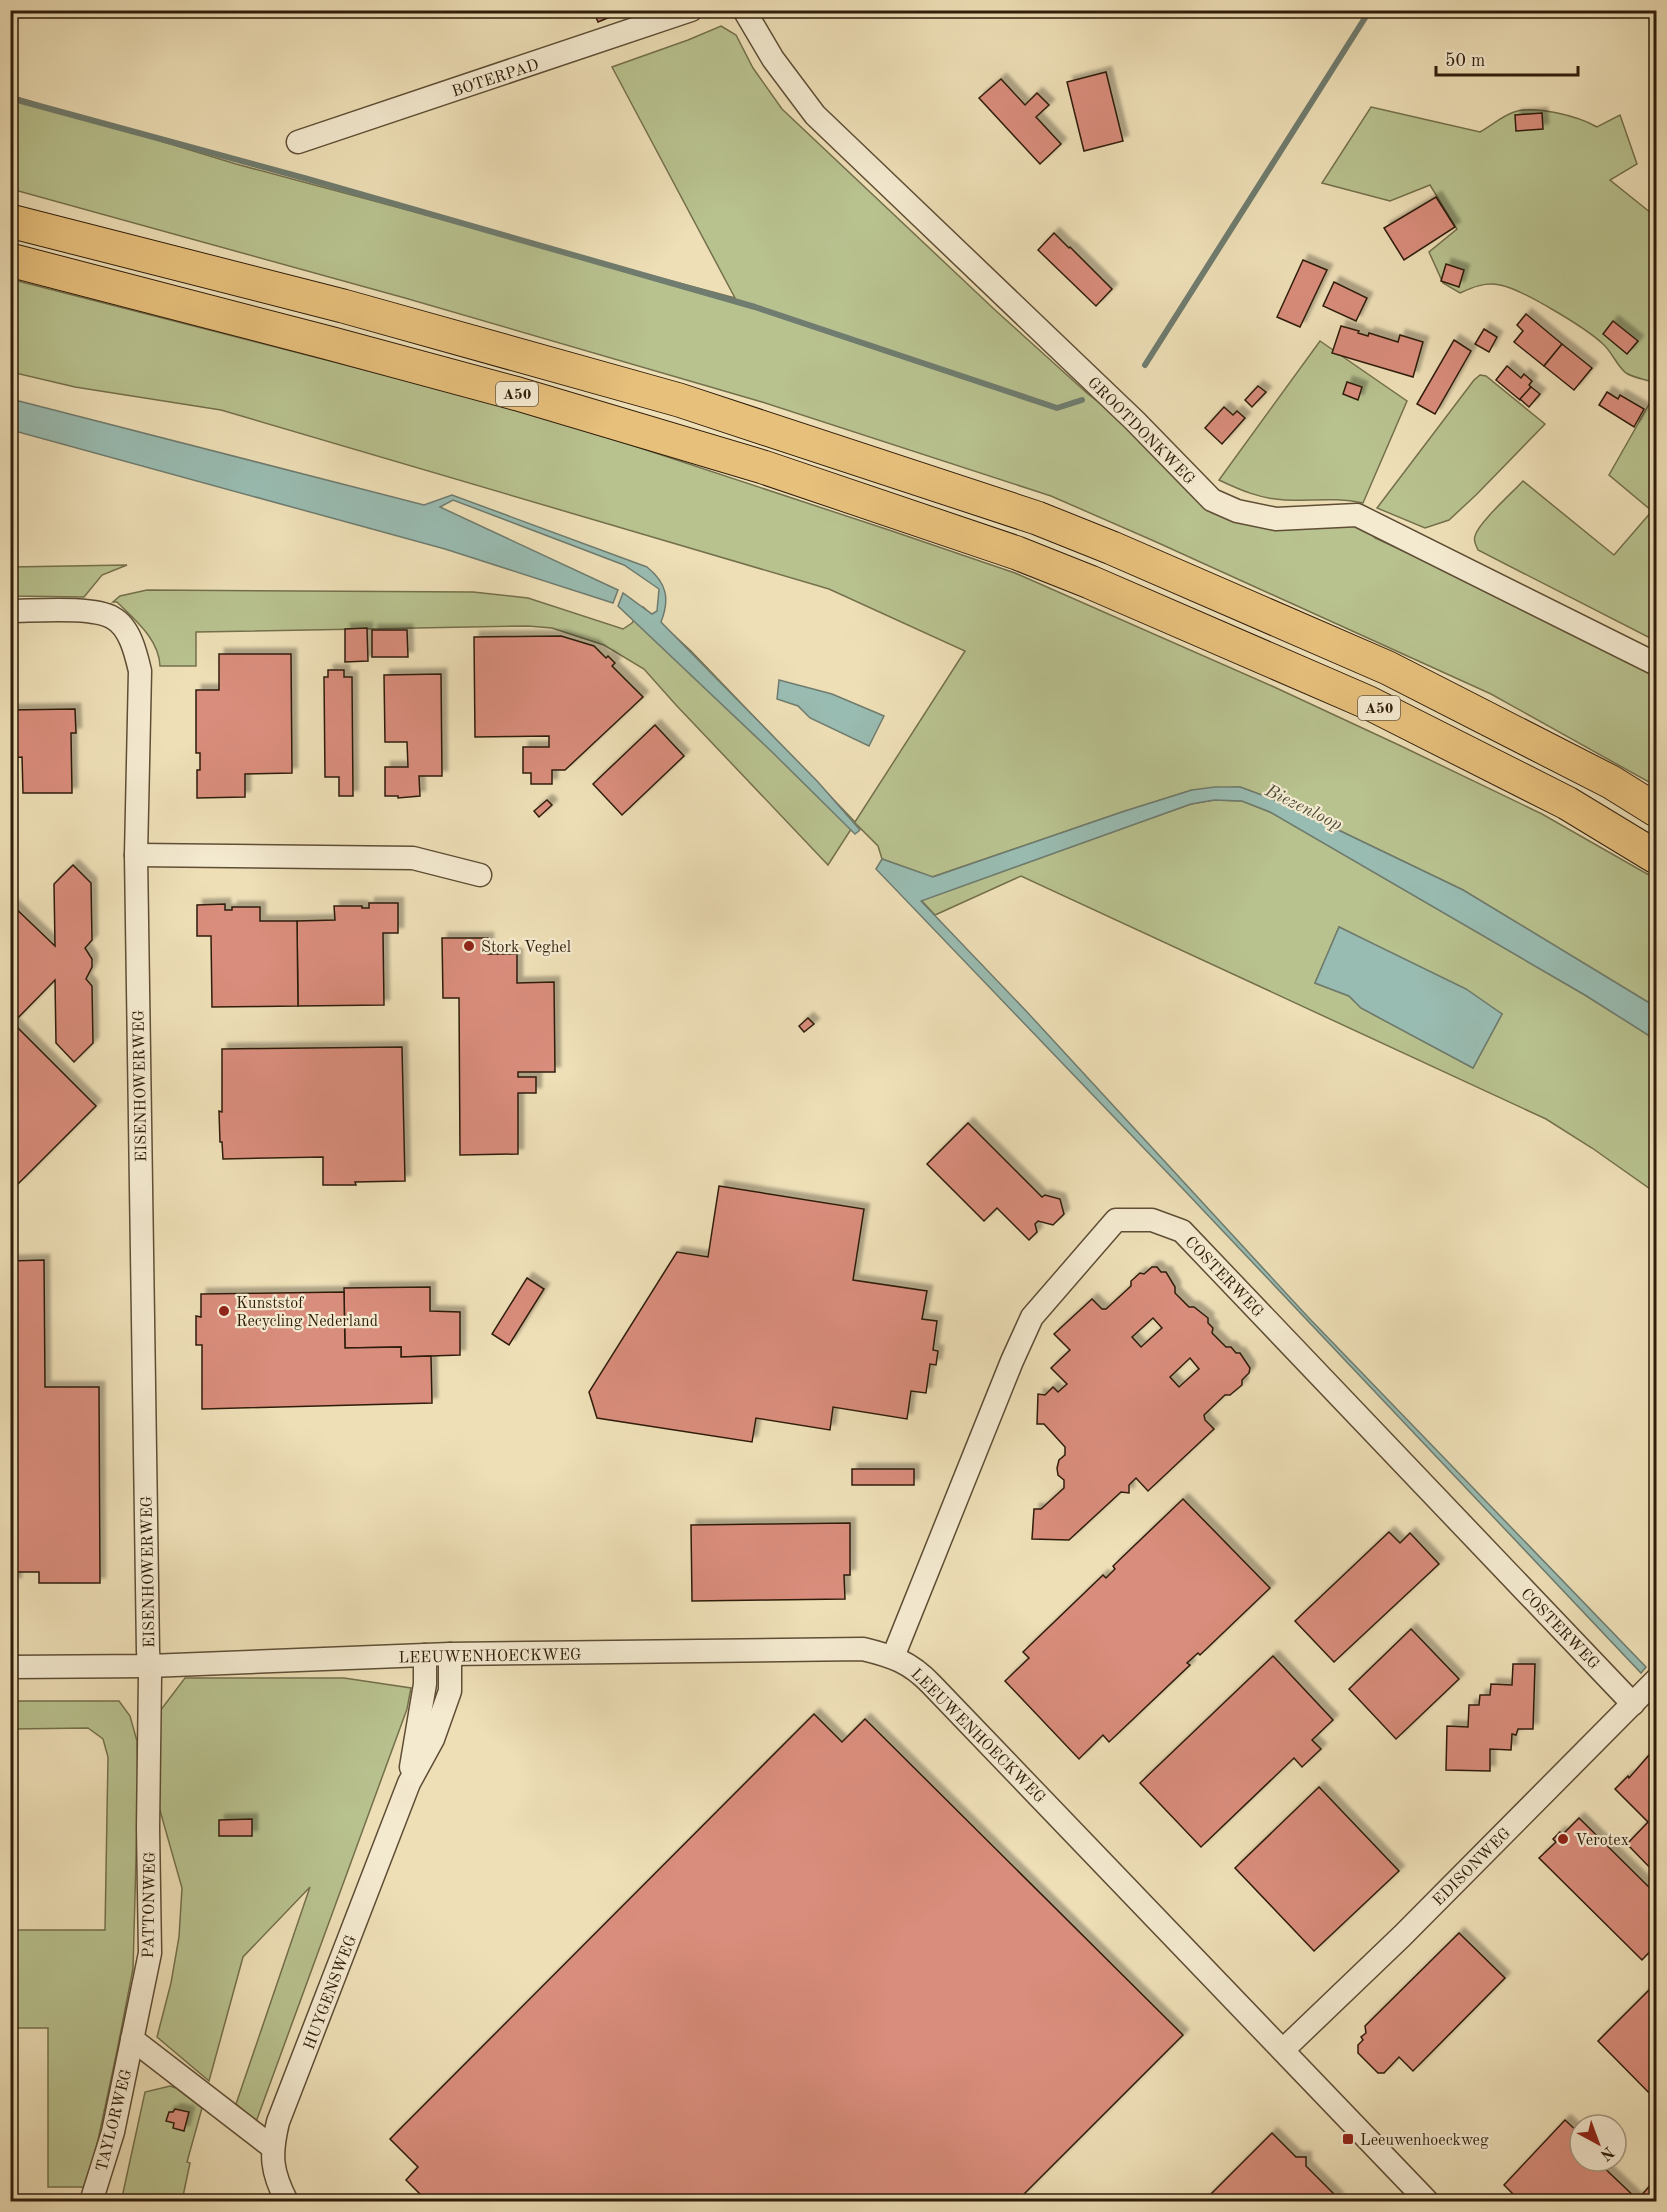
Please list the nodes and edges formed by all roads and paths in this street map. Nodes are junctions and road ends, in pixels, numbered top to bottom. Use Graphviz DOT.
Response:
graph roads {
  1 [pos="691,10"];
  2 [pos="744,10"];
  3 [pos="298,142"];
  4 [pos="10,220"];
  5 [pos="10,260"];
  6 [pos="10,612"];
  7 [pos="1656,664"];
  8 [pos="1656,810"];
  9 [pos="136,855"];
  10 [pos="1656,857"];
  11 [pos="480,875"];
  12 [pos="450,1654"];
  13 [pos="425,1655"];
  14 [pos="893,1657"];
  15 [pos="149,1666"];
  16 [pos="10,1667"];
  17 [pos="1656,1680"];
  18 [pos="1633,1704"];
  19 [pos="409,1783"];
  20 [pos="132,2039"];
  21 [pos="1283,2050"];
  22 [pos="272,2147"];
  23 [pos="91,2202"];
  24 [pos="287,2202"];
  25 [pos="1428,2202"];
  1 -- 3 [label="street, BOTERPAD"];
  2 -- 7 [label="street, GROOTDONKWEG"];
  4 -- 8 [label="highway, A50"];
  5 -- 10 [label="highway, A50"];
  6 -- 9 [label="street, EISENHOWERWEG"];
  9 -- 11 [label="street"];
  9 -- 15 [label="street, EISENHOWERWEG"];
  12 -- 13 [label="street, LEEUWENHOECKWEG"];
  12 -- 14 [label="street, LEEUWENHOECKWEG"];
  12 -- 19 [label="street, HUYGENSWEG"];
  13 -- 15 [label="street, LEEUWENHOECKWEG"];
  13 -- 19 [label="street, HUYGENSWEG"];
  14 -- 18 [label="street, COSTERWEG"];
  14 -- 21 [label="street, LEEUWENHOECKWEG"];
  15 -- 16 [label="street, LEEUWENHOECKWEG"];
  15 -- 20 [label="street, PATTONWEG"];
  17 -- 18 [label="street, EDISONWEG"];
  18 -- 21 [label="street, EDISONWEG"];
  19 -- 22 [label="street, HUYGENSWEG"];
  20 -- 22 [label="street"];
  20 -- 23 [label="street, TAYLORWEG"];
  21 -- 25 [label="street, LEEUWENHOECKWEG"];
  22 -- 24 [label="street, HUYGENSWEG"];
}
